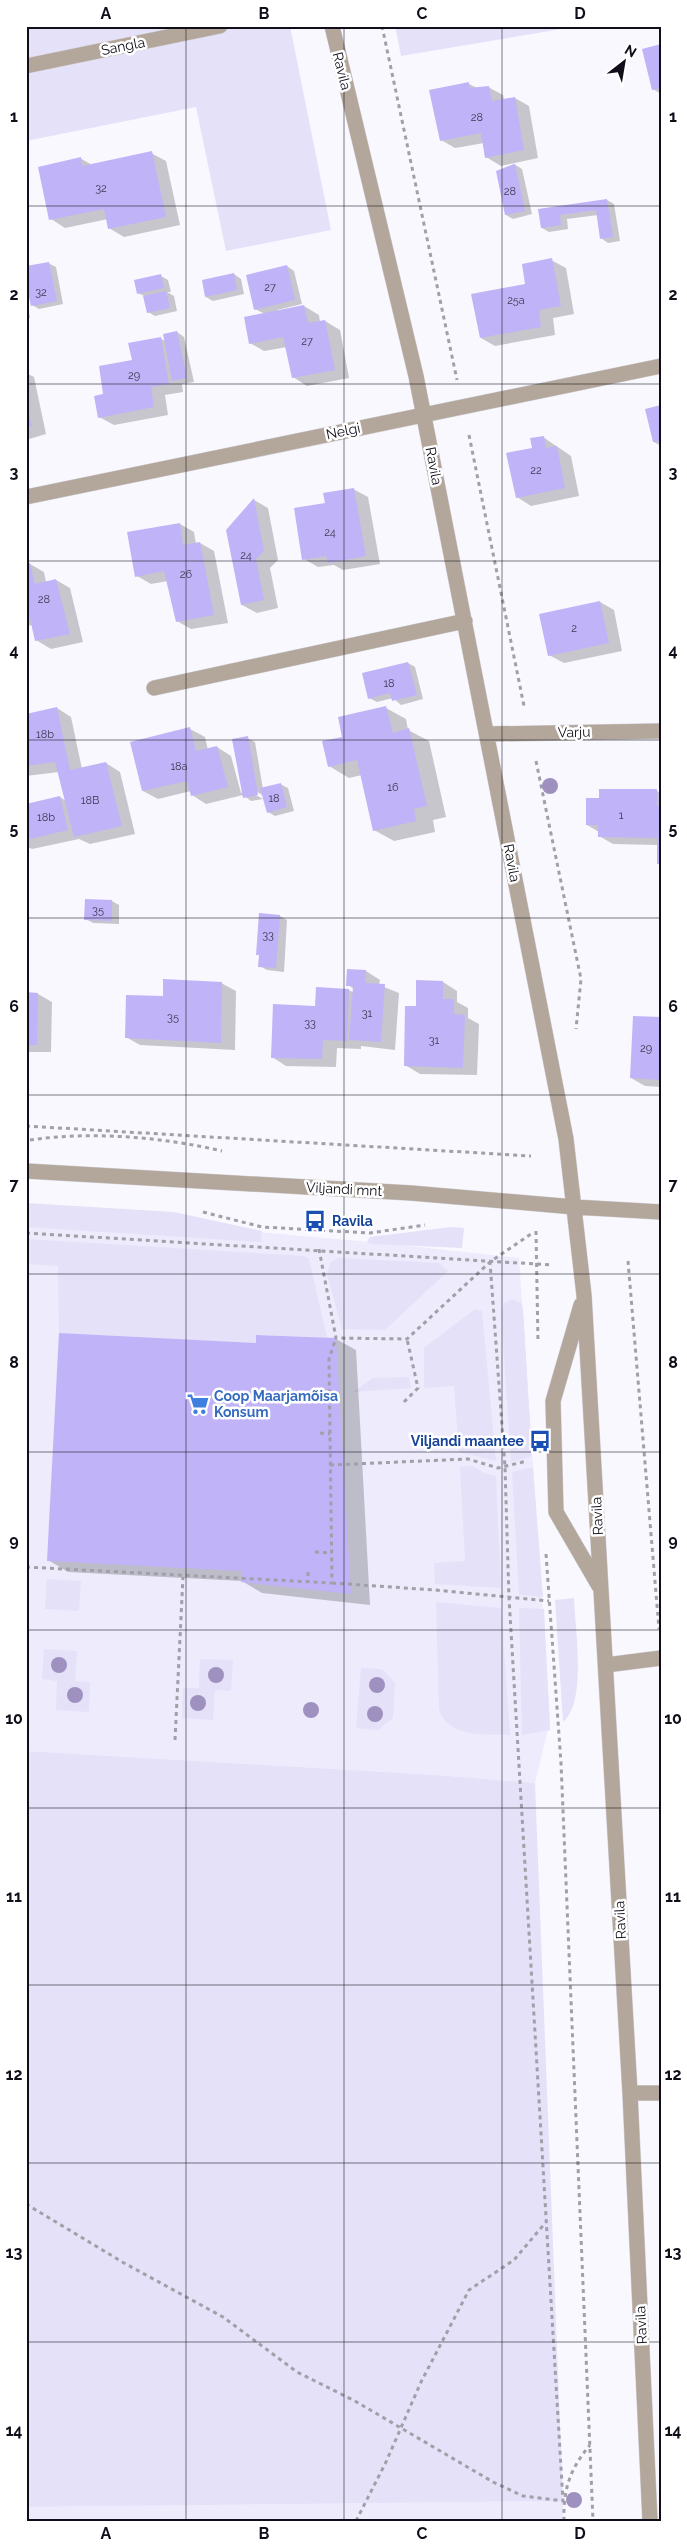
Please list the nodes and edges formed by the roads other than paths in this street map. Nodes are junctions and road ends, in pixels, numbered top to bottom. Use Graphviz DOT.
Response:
graph roads {
  1 [pos="220,26"];
  2 [pos="332,26"];
  3 [pos="26,66"];
  4 [pos="661,366"];
  5 [pos="423,415"];
  6 [pos="26,497"];
  7 [pos="464,621"];
  8 [pos="154,688"];
  9 [pos="661,731"];
  10 [pos="487,734"];
  11 [pos="26,1171"];
  12 [pos="574,1207"];
  13 [pos="661,1212"];
  14 [pos="584,1295"];
  15 [pos="601,1589"];
  16 [pos="661,1658"];
  17 [pos="606,1665"];
  18 [pos="630,2093"];
  19 [pos="661,2093"];
  20 [pos="650,2521"];
  1 -- 3 [label="street, Sangla"];
  2 -- 5 [label="street, Ravila"];
  4 -- 5 [label="street, Nelgi"];
  5 -- 6 [label="street, Nelgi"];
  5 -- 7 [label="street, Ravila"];
  7 -- 8 [label="street"];
  7 -- 10 [label="street, Ravila"];
  9 -- 10 [label="street, Varju"];
  10 -- 12 [label="street, Ravila"];
  11 -- 12 [label="street, Viljandi mnt"];
  12 -- 13 [label="street, Viljandi mnt"];
  12 -- 14 [label="street, Ravila"];
  14 -- 15 [label="street, Ravila"];
  14 -- 15 [label="street"];
  15 -- 17 [label="street, Ravila"];
  16 -- 17 [label="street"];
  17 -- 18 [label="street, Ravila"];
  18 -- 19 [label="street"];
  18 -- 20 [label="street, Ravila"];
}
